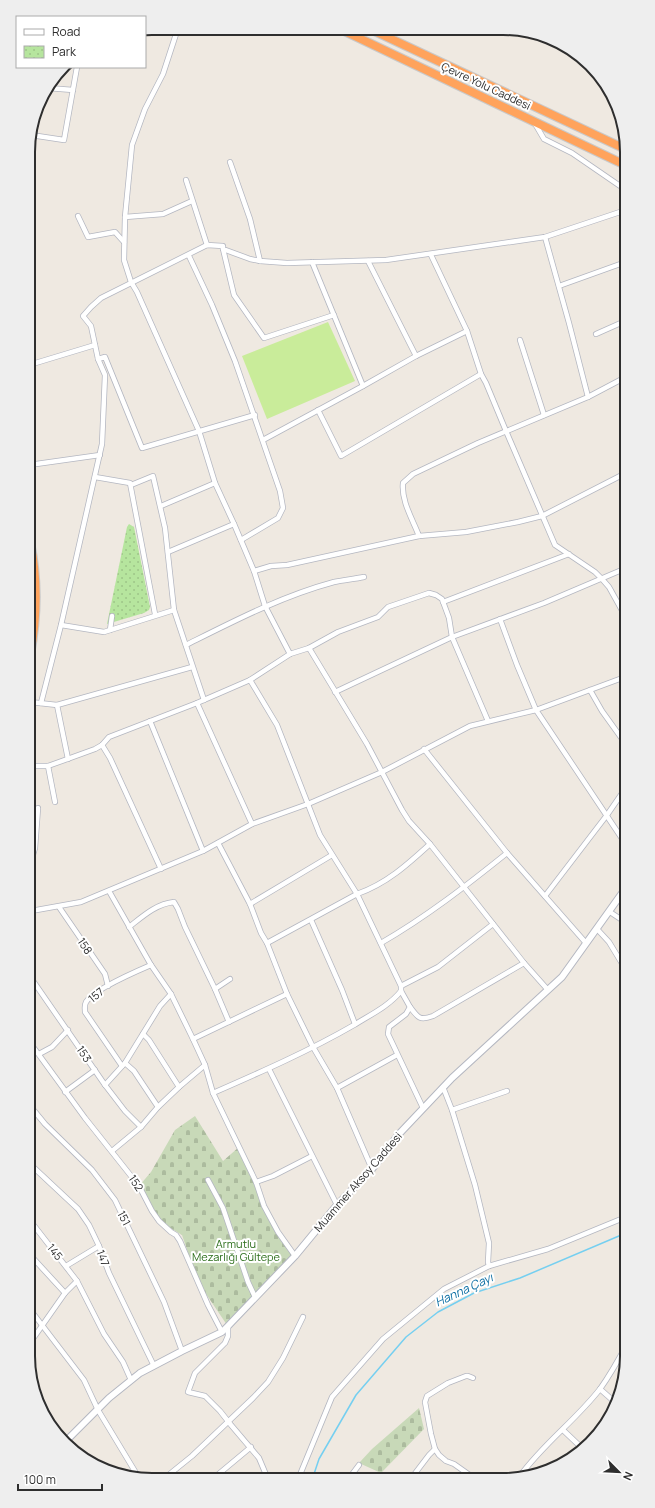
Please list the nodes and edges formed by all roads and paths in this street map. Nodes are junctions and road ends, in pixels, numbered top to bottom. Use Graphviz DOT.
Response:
graph roads {
  1 [pos="176,35"];
  2 [pos="353,35"];
  3 [pos="383,35"];
  4 [pos="77,68"];
  5 [pos="54,88"];
  6 [pos="73,90"];
  7 [pos="532,120"];
  8 [pos="36,136"];
  9 [pos="620,146"];
  10 [pos="230,162"];
  11 [pos="620,163"];
  12 [pos="186,180"];
  13 [pos="620,186"];
  14 [pos="192,201"];
  15 [pos="620,212"];
  16 [pos="78,216"];
  17 [pos="125,218"];
  18 [pos="545,237"];
  19 [pos="124,242"];
  20 [pos="208,246"];
  21 [pos="223,249"];
  22 [pos="430,255"];
  23 [pos="189,256"];
  24 [pos="260,261"];
  25 [pos="368,261"];
  26 [pos="312,262"];
  27 [pos="620,264"];
  28 [pos="131,282"];
  29 [pos="559,286"];
  30 [pos="334,314"];
  31 [pos="620,324"];
  32 [pos="467,331"];
  33 [pos="596,334"];
  34 [pos="520,340"];
  35 [pos="96,345"];
  36 [pos="416,356"];
  37 [pos="98,359"];
  38 [pos="35,363"];
  39 [pos="481,374"];
  40 [pos="620,380"];
  41 [pos="363,386"];
  42 [pos="588,397"];
  43 [pos="318,410"];
  44 [pos="255,415"];
  45 [pos="544,415"];
  46 [pos="200,430"];
  47 [pos="506,431"];
  48 [pos="264,440"];
  49 [pos="100,455"];
  50 [pos="35,463"];
  51 [pos="620,476"];
  52 [pos="95,477"];
  53 [pos="215,483"];
  54 [pos="131,485"];
  55 [pos="161,506"];
  56 [pos="542,516"];
  57 [pos="234,524"];
  58 [pos="419,536"];
  59 [pos="241,540"];
  60 [pos="168,552"];
  61 [pos="569,554"];
  62 [pos="620,570"];
  63 [pos="254,572"];
  64 [pos="35,575"];
  65 [pos="364,577"];
  66 [pos="602,579"];
  67 [pos="443,602"];
  68 [pos="265,606"];
  69 [pos="620,607"];
  70 [pos="174,610"];
  71 [pos="35,612"];
  72 [pos="155,614"];
  73 [pos="112,616"];
  74 [pos="500,619"];
  75 [pos="61,625"];
  76 [pos="110,630"];
  77 [pos="452,637"];
  78 [pos="186,645"];
  79 [pos="309,648"];
  80 [pos="290,654"];
  81 [pos="192,667"];
  82 [pos="620,679"];
  83 [pos="250,680"];
  84 [pos="590,690"];
  85 [pos="335,692"];
  86 [pos="204,700"];
  87 [pos="35,702"];
  88 [pos="41,703"];
  89 [pos="197,703"];
  90 [pos="57,705"];
  91 [pos="536,710"];
  92 [pos="150,721"];
  93 [pos="488,721"];
  94 [pos="620,736"];
  95 [pos="102,745"];
  96 [pos="424,750"];
  97 [pos="68,759"];
  98 [pos="35,766"];
  99 [pos="48,766"];
  100 [pos="382,772"];
  101 [pos="620,796"];
  102 [pos="55,802"];
  103 [pos="308,804"];
  104 [pos="38,808"];
  105 [pos="607,815"];
  106 [pos="252,824"];
  107 [pos="620,835"];
  108 [pos="35,838"];
  109 [pos="218,843"];
  110 [pos="430,844"];
  111 [pos="204,851"];
  112 [pos="507,853"];
  113 [pos="332,855"];
  114 [pos="161,869"];
  115 [pos="464,887"];
  116 [pos="109,891"];
  117 [pos="357,894"];
  118 [pos="545,896"];
  119 [pos="620,897"];
  120 [pos="250,904"];
  121 [pos="58,907"];
  122 [pos="35,910"];
  123 [pos="610,912"];
  124 [pos="620,919"];
  125 [pos="311,920"];
  126 [pos="493,924"];
  127 [pos="129,926"];
  128 [pos="597,929"];
  129 [pos="267,943"];
  130 [pos="381,943"];
  131 [pos="586,943"];
  132 [pos="620,960"];
  133 [pos="524,963"];
  134 [pos="151,965"];
  135 [pos="230,979"];
  136 [pos="35,984"];
  137 [pos="108,986"];
  138 [pos="401,986"];
  139 [pos="215,989"];
  140 [pos="548,990"];
  141 [pos="401,991"];
  142 [pos="171,994"];
  143 [pos="287,994"];
  144 [pos="410,1007"];
  145 [pos="229,1022"];
  146 [pos="356,1024"];
  147 [pos="68,1030"];
  148 [pos="143,1034"];
  149 [pos="193,1039"];
  150 [pos="313,1047"];
  151 [pos="35,1050"];
  152 [pos="38,1054"];
  153 [pos="397,1055"];
  154 [pos="124,1064"];
  155 [pos="205,1065"];
  156 [pos="269,1069"];
  157 [pos="95,1070"];
  158 [pos="105,1085"];
  159 [pos="179,1087"];
  160 [pos="443,1087"];
  161 [pos="337,1088"];
  162 [pos="507,1091"];
  163 [pos="66,1092"];
  164 [pos="213,1093"];
  165 [pos="158,1107"];
  166 [pos="423,1108"];
  167 [pos="452,1110"];
  168 [pos="35,1112"];
  169 [pos="141,1127"];
  170 [pos="112,1151"];
  171 [pos="312,1156"];
  172 [pos="35,1168"];
  173 [pos="372,1169"];
  174 [pos="208,1180"];
  175 [pos="256,1182"];
  176 [pos="337,1205"];
  177 [pos="620,1219"];
  178 [pos="35,1227"];
  179 [pos="99,1246"];
  180 [pos="295,1256"];
  181 [pos="35,1260"];
  182 [pos="66,1266"];
  183 [pos="489,1266"];
  184 [pos="77,1281"];
  185 [pos="66,1292"];
  186 [pos="255,1297"];
  187 [pos="35,1316"];
  188 [pos="303,1317"];
  189 [pos="42,1324"];
  190 [pos="228,1326"];
  191 [pos="222,1332"];
  192 [pos="35,1335"];
  193 [pos="182,1351"];
  194 [pos="620,1356"];
  195 [pos="154,1366"];
  196 [pos="473,1378"];
  197 [pos="131,1380"];
  198 [pos="600,1389"];
  199 [pos="612,1399"];
  200 [pos="98,1410"];
  201 [pos="228,1421"];
  202 [pos="563,1430"];
  203 [pos="69,1439"];
  204 [pos="579,1445"];
  205 [pos="251,1446"];
  206 [pos="435,1449"];
  207 [pos="359,1465"];
  208 [pos="524,1471"];
  209 [pos="135,1472"];
  210 [pos="172,1473"];
  211 [pos="220,1473"];
  212 [pos="265,1473"];
  213 [pos="301,1473"];
  214 [pos="353,1473"];
  215 [pos="415,1473"];
  216 [pos="467,1473"];
  1 -- 17 [label="street"];
  2 -- 7 [label="highway, Çevre Yolu Caddesi"];
  3 -- 9 [label="highway, Çevre Yolu Caddesi"];
  4 -- 6 [label="street"];
  5 -- 6 [label="street"];
  6 -- 8 [label="street"];
  7 -- 11 [label="highway, Çevre Yolu Caddesi"];
  7 -- 13 [label="street"];
  10 -- 24 [label="street"];
  12 -- 14 [label="street"];
  14 -- 17 [label="street"];
  14 -- 20 [label="street"];
  15 -- 18 [label="street"];
  16 -- 19 [label="street"];
  17 -- 19 [label="street"];
  18 -- 22 [label="street"];
  18 -- 29 [label="street"];
  19 -- 28 [label="street"];
  20 -- 21 [label="street"];
  20 -- 23 [label="street"];
  21 -- 24 [label="street"];
  21 -- 30 [label="street"];
  22 -- 25 [label="street"];
  22 -- 32 [label="street"];
  23 -- 28 [label="street"];
  23 -- 44 [label="street"];
  24 -- 26 [label="street"];
  25 -- 26 [label="street"];
  25 -- 36 [label="street"];
  26 -- 30 [label="street"];
  27 -- 29 [label="street"];
  28 -- 35 [label="street"];
  28 -- 46 [label="street"];
  29 -- 42 [label="street"];
  30 -- 41 [label="street"];
  31 -- 33 [label="street"];
  32 -- 36 [label="street"];
  32 -- 39 [label="street"];
  34 -- 45 [label="street"];
  35 -- 37 [label="street"];
  35 -- 38 [label="street"];
  36 -- 41 [label="street"];
  37 -- 46 [label="street"];
  37 -- 49 [label="street"];
  39 -- 43 [label="street"];
  39 -- 47 [label="street"];
  40 -- 42 [label="street"];
  41 -- 43 [label="street"];
  42 -- 45 [label="street"];
  43 -- 48 [label="street"];
  44 -- 46 [label="street"];
  44 -- 48 [label="street"];
  45 -- 47 [label="street"];
  46 -- 53 [label="street"];
  47 -- 56 [label="street"];
  47 -- 58 [label="street"];
  48 -- 59 [label="street"];
  49 -- 50 [label="street"];
  49 -- 52 [label="street"];
  51 -- 56 [label="street"];
  52 -- 54 [label="street"];
  52 -- 75 [label="street"];
  53 -- 55 [label="street"];
  53 -- 57 [label="street"];
  54 -- 55 [label="street"];
  54 -- 72 [label="street"];
  55 -- 60 [label="street"];
  56 -- 58 [label="street"];
  56 -- 61 [label="street"];
  57 -- 59 [label="street"];
  57 -- 60 [label="street"];
  58 -- 63 [label="street"];
  59 -- 63 [label="street"];
  60 -- 70 [label="street"];
  61 -- 66 [label="street"];
  61 -- 67 [label="street"];
  62 -- 66 [label="street"];
  63 -- 68 [label="street"];
  64 -- 71 [label="highway"];
  65 -- 68 [label="street"];
  66 -- 69 [label="street"];
  66 -- 74 [label="street"];
  67 -- 77 [label="street"];
  67 -- 79 [label="street"];
  68 -- 78 [label="street"];
  68 -- 80 [label="street"];
  70 -- 72 [label="street"];
  70 -- 78 [label="street"];
  72 -- 76 [label="street"];
  73 -- 76 [label="street"];
  74 -- 77 [label="street"];
  74 -- 91 [label="street"];
  75 -- 76 [label="street"];
  75 -- 88 [label="street"];
  77 -- 85 [label="street"];
  77 -- 93 [label="street"];
  78 -- 81 [label="street"];
  79 -- 80 [label="street"];
  79 -- 85 [label="street"];
  80 -- 83 [label="street"];
  81 -- 86 [label="street"];
  81 -- 90 [label="street"];
  82 -- 84 [label="street"];
  83 -- 86 [label="street"];
  83 -- 103 [label="street"];
  84 -- 91 [label="street"];
  84 -- 94 [label="street"];
  85 -- 100 [label="street"];
  86 -- 89 [label="street"];
  87 -- 88 [label="street"];
  88 -- 90 [label="street"];
  89 -- 92 [label="street"];
  89 -- 106 [label="street"];
  90 -- 97 [label="street"];
  91 -- 93 [label="street"];
  91 -- 105 [label="street"];
  92 -- 95 [label="street"];
  92 -- 111 [label="street"];
  93 -- 96 [label="street"];
  95 -- 97 [label="street"];
  95 -- 114 [label="street"];
  96 -- 100 [label="street"];
  96 -- 112 [label="street"];
  97 -- 99 [label="street"];
  98 -- 99 [label="street"];
  99 -- 102 [label="street"];
  100 -- 103 [label="street"];
  100 -- 110 [label="street"];
  101 -- 105 [label="street"];
  103 -- 106 [label="street"];
  103 -- 113 [label="street"];
  104 -- 108 [label="street"];
  105 -- 107 [label="street"];
  105 -- 118 [label="street"];
  106 -- 109 [label="street"];
  109 -- 111 [label="street"];
  109 -- 120 [label="street"];
  110 -- 115 [label="street"];
  110 -- 117 [label="street"];
  111 -- 114 [label="street"];
  112 -- 115 [label="street"];
  112 -- 118 [label="street"];
  113 -- 117 [label="street"];
  113 -- 120 [label="street"];
  114 -- 116 [label="street"];
  115 -- 126 [label="street"];
  115 -- 130 [label="street"];
  116 -- 121 [label="street"];
  116 -- 127 [label="street"];
  117 -- 125 [label="street"];
  117 -- 130 [label="street"];
  118 -- 131 [label="street"];
  119 -- 123 [label="street, Muammer Aksoy Caddesi"];
  120 -- 129 [label="street"];
  121 -- 122 [label="street"];
  121 -- 137 [label="street, 158"];
  123 -- 124 [label="street"];
  123 -- 128 [label="street, Muammer Aksoy Caddesi"];
  125 -- 129 [label="street"];
  125 -- 146 [label="street"];
  126 -- 133 [label="street"];
  126 -- 138 [label="street"];
  127 -- 134 [label="street"];
  127 -- 139 [label="street"];
  128 -- 131 [label="street, Muammer Aksoy Caddesi"];
  128 -- 132 [label="street"];
  129 -- 143 [label="street"];
  130 -- 138 [label="street"];
  131 -- 140 [label="street, Muammer Aksoy Caddesi"];
  133 -- 140 [label="street"];
  133 -- 144 [label="street"];
  134 -- 137 [label="street, 157"];
  134 -- 142 [label="street"];
  135 -- 139 [label="street"];
  136 -- 147 [label="street, 153"];
  137 -- 154 [label="street, 157"];
  138 -- 141 [label="street"];
  139 -- 145 [label="street"];
  140 -- 160 [label="street, Muammer Aksoy Caddesi"];
  141 -- 144 [label="street"];
  141 -- 146 [label="street"];
  142 -- 148 [label="street"];
  142 -- 149 [label="street"];
  143 -- 145 [label="street"];
  143 -- 150 [label="street"];
  144 -- 153 [label="street"];
  145 -- 149 [label="street"];
  146 -- 150 [label="street"];
  147 -- 152 [label="street"];
  147 -- 157 [label="street, 153"];
  148 -- 154 [label="street"];
  148 -- 159 [label="street"];
  149 -- 155 [label="street"];
  150 -- 156 [label="street"];
  150 -- 161 [label="street"];
  151 -- 152 [label="street, 152"];
  152 -- 163 [label="street, 152"];
  153 -- 161 [label="street"];
  153 -- 166 [label="street"];
  154 -- 158 [label="street"];
  154 -- 165 [label="street, 157"];
  155 -- 159 [label="street"];
  155 -- 164 [label="street"];
  156 -- 164 [label="street"];
  156 -- 171 [label="street"];
  157 -- 158 [label="street, 153"];
  157 -- 163 [label="street"];
  158 -- 169 [label="street, 153"];
  159 -- 165 [label="street"];
  160 -- 166 [label="street, Muammer Aksoy Caddesi"];
  160 -- 167 [label="street"];
  161 -- 173 [label="street"];
  162 -- 167 [label="street"];
  163 -- 170 [label="street, 152"];
  164 -- 175 [label="street"];
  165 -- 169 [label="street"];
  166 -- 173 [label="street, Muammer Aksoy Caddesi"];
  167 -- 183 [label="street"];
  168 -- 193 [label="street, 151"];
  169 -- 170 [label="street"];
  170 -- 191 [label="street, 152"];
  171 -- 175 [label="street"];
  171 -- 176 [label="street"];
  172 -- 179 [label="street, 147"];
  173 -- 176 [label="street, Muammer Aksoy Caddesi"];
  174 -- 186 [label="street"];
  175 -- 180 [label="street"];
  176 -- 180 [label="street, Muammer Aksoy Caddesi"];
  177 -- 183 [label="street"];
  178 -- 182 [label="street, 145"];
  179 -- 182 [label="street"];
  179 -- 195 [label="street, 147"];
  180 -- 186 [label="street, Muammer Aksoy Caddesi"];
  181 -- 185 [label="street"];
  182 -- 184 [label="street, 145"];
  183 -- 213 [label="street"];
  184 -- 185 [label="street"];
  184 -- 197 [label="street, 145"];
  185 -- 189 [label="street"];
  186 -- 190 [label="street, Muammer Aksoy Caddesi"];
  187 -- 189 [label="street"];
  188 -- 201 [label="street"];
  189 -- 192 [label="street"];
  189 -- 200 [label="street"];
  190 -- 191 [label="street, Muammer Aksoy Caddesi"];
  190 -- 201 [label="street"];
  191 -- 193 [label="street, Muammer Aksoy Caddesi"];
  193 -- 195 [label="street, Muammer Aksoy Caddesi"];
  194 -- 198 [label="street"];
  195 -- 197 [label="street, Muammer Aksoy Caddesi"];
  196 -- 206 [label="street"];
  197 -- 200 [label="street, Muammer Aksoy Caddesi"];
  198 -- 199 [label="street"];
  198 -- 202 [label="street"];
  200 -- 203 [label="street, Muammer Aksoy Caddesi"];
  200 -- 209 [label="street"];
  201 -- 205 [label="street"];
  201 -- 210 [label="street"];
  202 -- 204 [label="street"];
  202 -- 208 [label="street"];
  205 -- 211 [label="street"];
  205 -- 212 [label="street"];
  206 -- 215 [label="street"];
  206 -- 216 [label="street"];
  207 -- 214 [label="street"];
}
